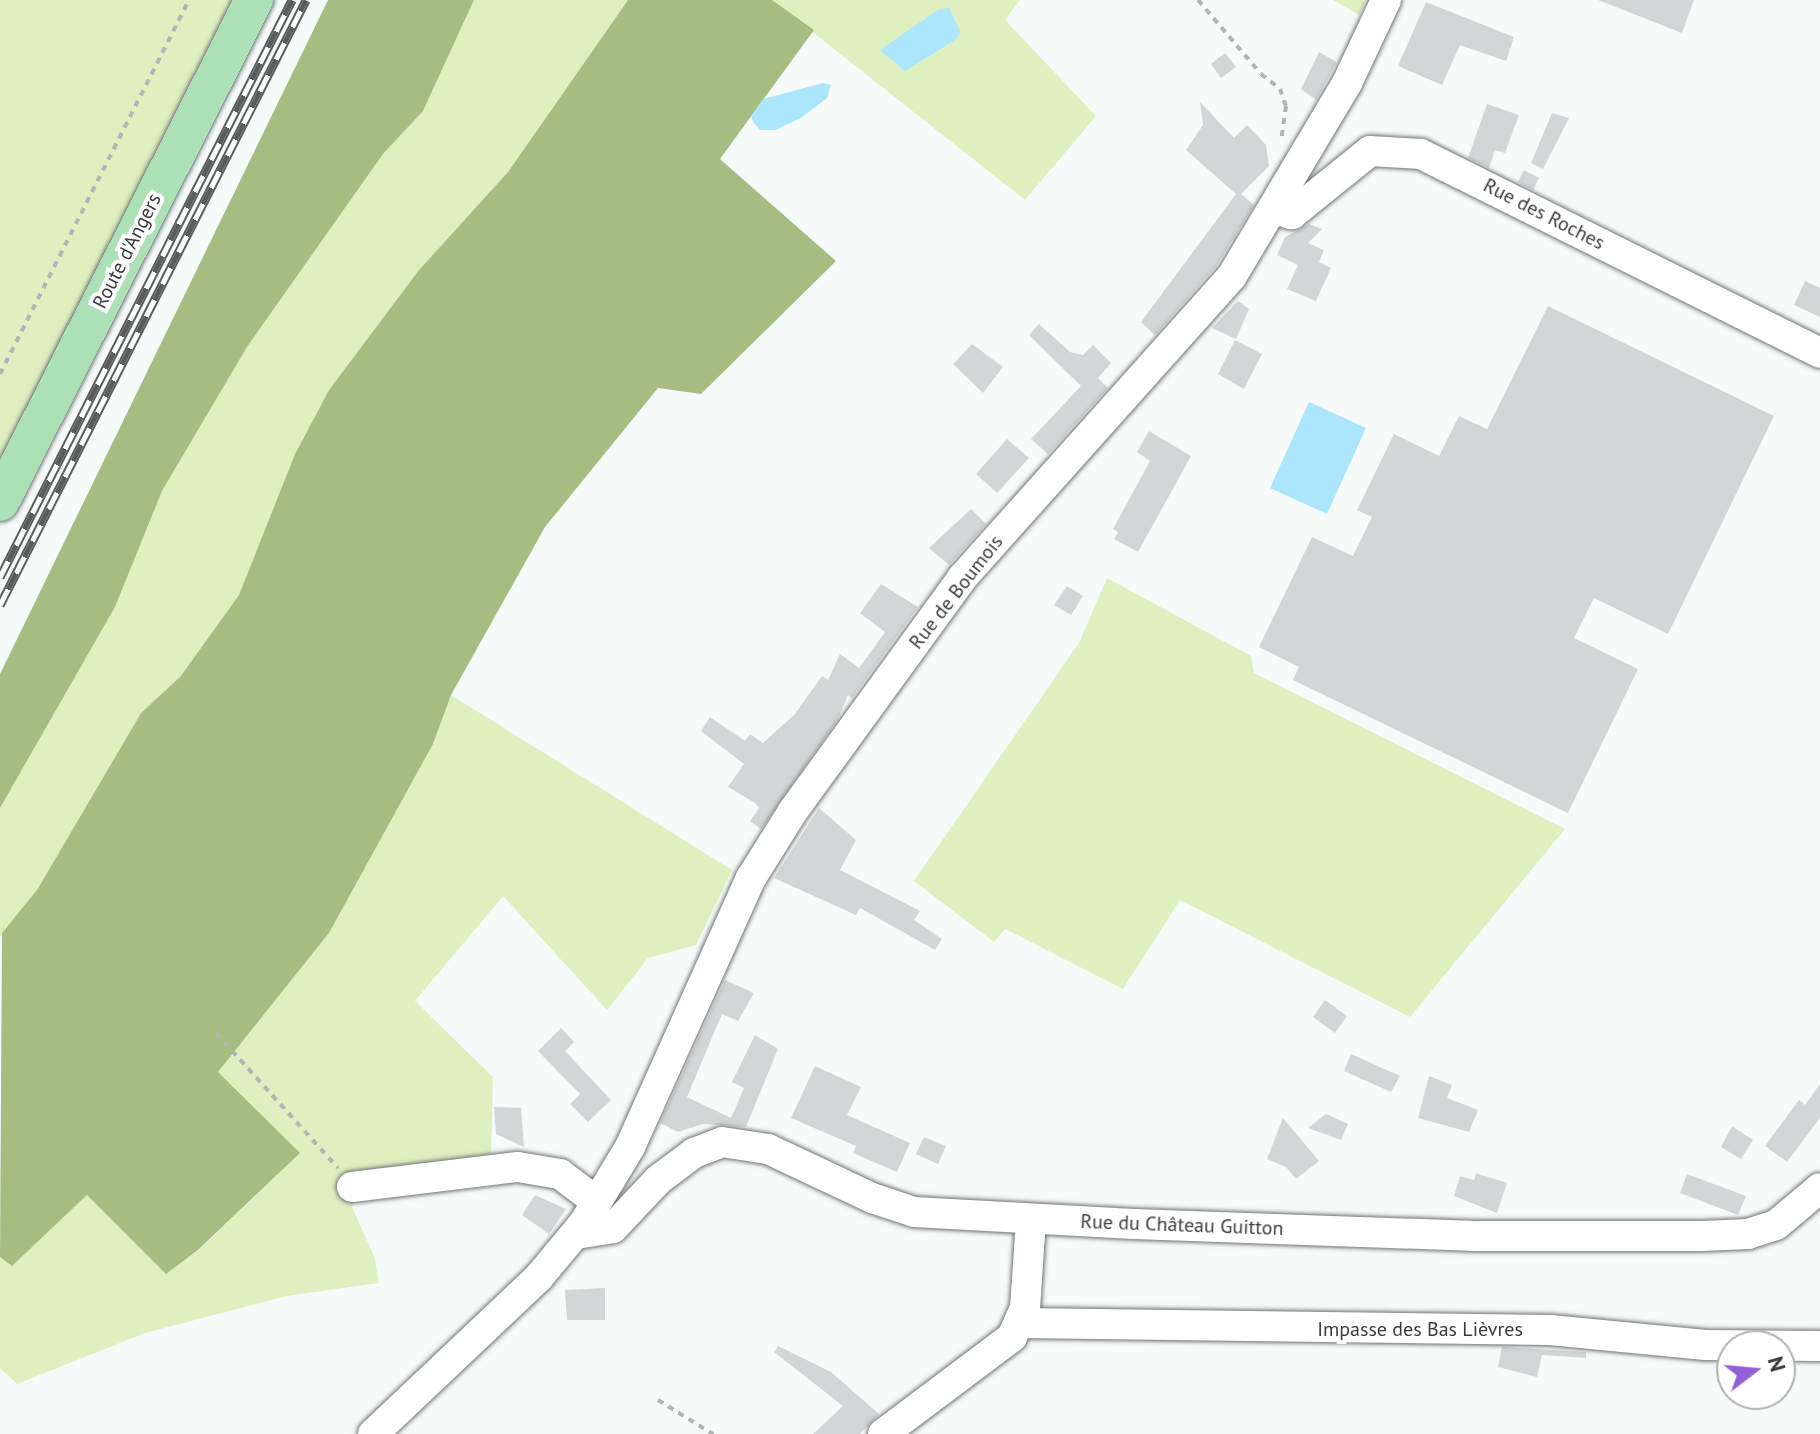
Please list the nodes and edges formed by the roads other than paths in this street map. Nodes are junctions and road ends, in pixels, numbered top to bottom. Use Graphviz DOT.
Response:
graph roads {
  1 [pos="254,0"];
  2 [pos="1386,0"];
  3 [pos="1274,209"];
  4 [pos="1820,353"];
  5 [pos="0,502"];
  6 [pos="352,1187"];
  7 [pos="1820,1188"];
  8 [pos="1031,1219"];
  9 [pos="586,1220"];
  10 [pos="1020,1323"];
  11 [pos="1820,1346"];
  12 [pos="373,1434"];
  13 [pos="883,1434"];
  1 -- 5 [label="main road, Route d'Angers"];
  2 -- 3 [label="street, Rue de Boumois"];
  3 -- 4 [label="street, Rue des Roches"];
  3 -- 9 [label="street, Rue de Boumois"];
  6 -- 9 [label="street"];
  7 -- 8 [label="street, Rue du Château Guitton"];
  8 -- 9 [label="street, Rue du Château Guitton"];
  8 -- 10 [label="street"];
  9 -- 12 [label="street, Rue de Boumois"];
  10 -- 11 [label="street, Impasse des Bas Lièvres"];
  10 -- 13 [label="street"];
}
